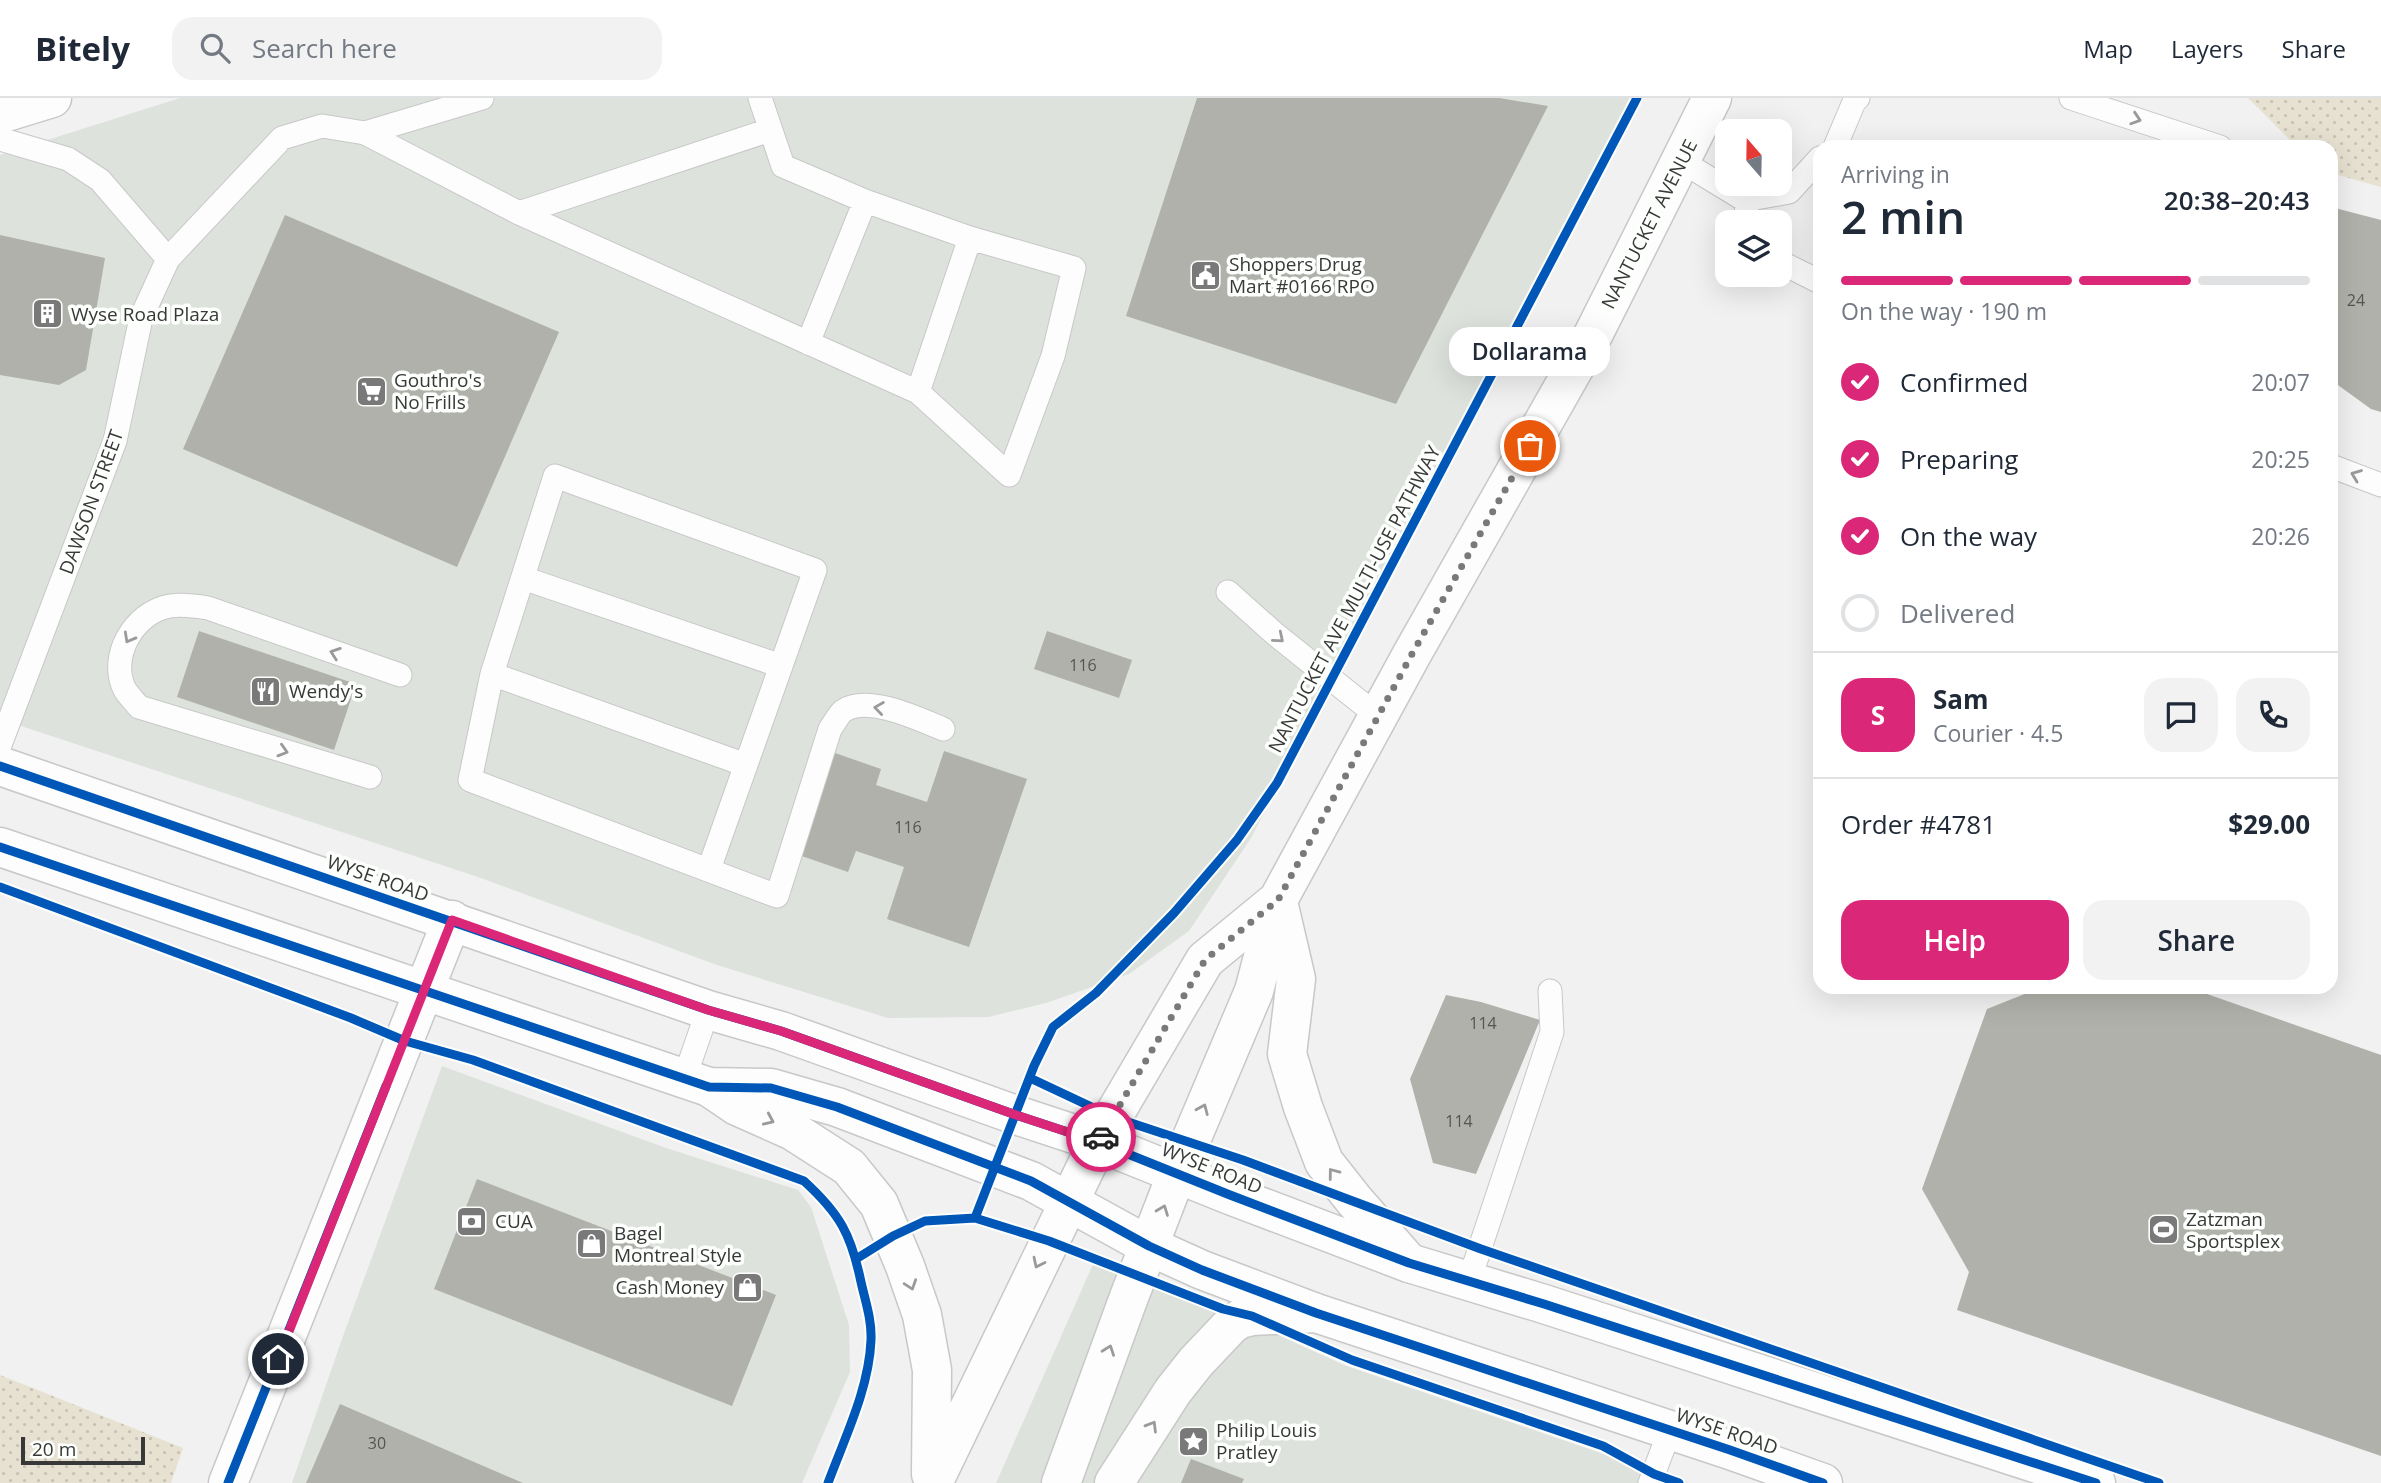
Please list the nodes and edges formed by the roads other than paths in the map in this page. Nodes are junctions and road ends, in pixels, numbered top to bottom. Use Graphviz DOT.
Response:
graph roads {
  1 [pos="51,98"];
  2 [pos="482,98"];
  3 [pos="760,98"];
  4 [pos="1712,98"];
  5 [pos="1858,98"];
  6 [pos="2071,98"];
  7 [pos="0,114"];
  8 [pos="770,130"];
  9 [pos="365,133"];
  10 [pos="0,139"];
  11 [pos="1836,140"];
  12 [pos="2199,140"];
  13 [pos="1681,161"];
  14 [pos="1813,165"];
  15 [pos="865,201"];
  16 [pos="1746,210"];
  17 [pos="1749,210"];
  18 [pos="519,214"];
  19 [pos="970,239"];
  20 [pos="168,260"];
  21 [pos="1792,268"];
  22 [pos="1813,278"];
  23 [pos="808,342"];
  24 [pos="918,392"];
  25 [pos="2338,469"];
  26 [pos="2381,485"];
  27 [pos="523,578"];
  28 [pos="1228,592"];
  29 [pos="781,666"];
  30 [pos="492,674"];
  31 [pos="400,675"];
  32 [pos="1379,717"];
  33 [pos="943,729"];
  34 [pos="0,745"];
  35 [pos="746,765"];
  36 [pos="0,766"];
  37 [pos="370,777"];
  38 [pos="0,847"];
  39 [pos="709,869"];
  40 [pos="1278,900"];
  41 [pos="452,920"];
  42 [pos="425,991"];
  43 [pos="1550,991"];
  44 [pos="708,1010"];
  45 [pos="696,1083"];
  46 [pos="1098,1142"];
  47 [pos="1177,1173"];
  48 [pos="1068,1201"];
  49 [pos="1149,1247"];
  50 [pos="1409,1263"];
  51 [pos="1469,1281"];
  52 [pos="1316,1313"];
  53 [pos="1670,1430"];
  54 [pos="229,1483"];
  55 [pos="932,1483"];
  56 [pos="1061,1483"];
  57 [pos="1114,1483"];
  58 [pos="1650,1483"];
  59 [pos="1823,1483"];
  60 [pos="2096,1483"];
  1 -- 7 [label="main road"];
  2 -- 9 [label="lane"];
  3 -- 8 [label="lane"];
  4 -- 13 [label="main road, NANTUCKET AVENUE"];
  5 -- 11 [label="lane"];
  6 -- 12 [label="lane, one-way"];
  8 -- 15 [label="lane"];
  8 -- 18 [label="lane"];
  9 -- 18 [label="lane"];
  9 -- 20 [label="lane, DAWSON STREET"];
  10 -- 20 [label="lane"];
  13 -- 16 [label="lane"];
  13 -- 32 [label="main road, NANTUCKET AVENUE"];
  14 -- 17 [label="lane"];
  15 -- 19 [label="lane"];
  15 -- 23 [label="lane"];
  18 -- 23 [label="lane"];
  19 -- 24 [label="lane"];
  19 -- 24 [label="lane"];
  20 -- 34 [label="lane, DAWSON STREET"];
  21 -- 22 [label="lane"];
  23 -- 24 [label="lane"];
  26 -- 25 [label="lane, one-way"];
  27 -- 29 [label="lane"];
  27 -- 29 [label="lane"];
  27 -- 30 [label="lane"];
  28 -- 32 [label="lane, one-way"];
  29 -- 35 [label="lane"];
  30 -- 35 [label="lane"];
  30 -- 39 [label="lane"];
  31 -- 37 [label="lane, one-way"];
  32 -- 40 [label="main road, NANTUCKET AVENUE"];
  33 -- 39 [label="lane, one-way"];
  35 -- 39 [label="lane"];
  36 -- 41 [label="main road, WYSE ROAD"];
  38 -- 42 [label="main road, WYSE ROAD"];
  40 -- 46 [label="main road, NANTUCKET AVENUE"];
  47 -- 40 [label="main road, NANTUCKET AVENUE, one-way"];
  50 -- 40 [label="main road, one-way"];
  41 -- 42 [label="main road"];
  41 -- 44 [label="main road, WYSE ROAD"];
  42 -- 45 [label="main road, WYSE ROAD"];
  42 -- 54 [label="main road"];
  43 -- 51 [label="lane"];
  44 -- 45 [label="lane"];
  44 -- 46 [label="main road, WYSE ROAD"];
  45 -- 48 [label="main road, WYSE ROAD"];
  45 -- 55 [label="main road, one-way"];
  46 -- 47 [label="main road, WYSE ROAD"];
  46 -- 48 [label="main road, NANTUCKET AVENUE"];
  49 -- 47 [label="main road, NANTUCKET AVENUE, one-way"];
  47 -- 50 [label="main road, WYSE ROAD"];
  48 -- 49 [label="main road, WYSE ROAD"];
  48 -- 55 [label="main road, NANTUCKET AVENUE, one-way"];
  49 -- 52 [label="main road, WYSE ROAD"];
  56 -- 49 [label="main road, NANTUCKET AVENUE, one-way"];
  50 -- 51 [label="main road, WYSE ROAD"];
  51 -- 60 [label="main road, WYSE ROAD"];
  52 -- 53 [label="main road, WYSE ROAD"];
  57 -- 52 [label="main road, one-way"];
  53 -- 58 [label="lane"];
  53 -- 59 [label="main road, WYSE ROAD"];
}
